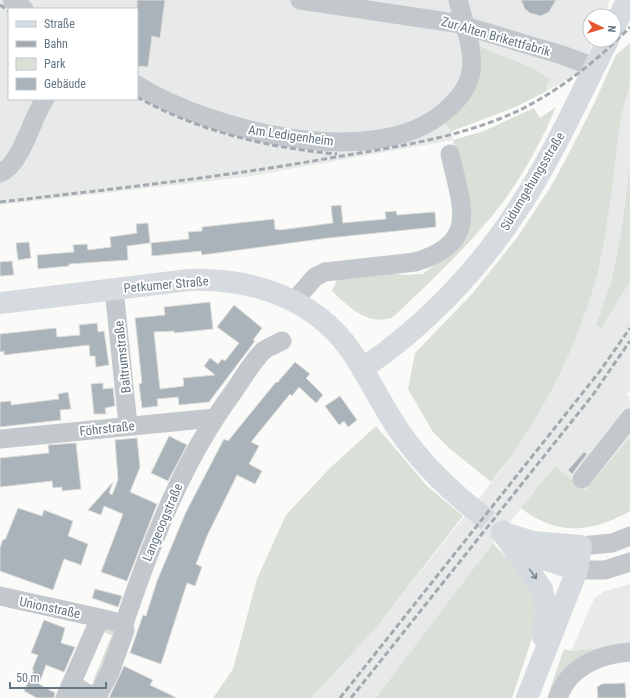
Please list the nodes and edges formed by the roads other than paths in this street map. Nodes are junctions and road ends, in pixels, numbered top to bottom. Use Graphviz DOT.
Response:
graph roads {
  1 [pos="12,0"];
  2 [pos="300,0"];
  3 [pos="628,0"];
  4 [pos="458,1"];
  5 [pos="23,8"];
  6 [pos="622,12"];
  7 [pos="604,48"];
  8 [pos="594,67"];
  9 [pos="138,86"];
  10 [pos="44,100"];
  11 [pos="450,154"];
  12 [pos="0,173"];
  13 [pos="114,289"];
  14 [pos="294,300"];
  15 [pos="0,303"];
  16 [pos="282,341"];
  17 [pos="362,369"];
  18 [pos="214,418"];
  19 [pos="630,418"];
  20 [pos="128,425"];
  21 [pos="0,439"];
  22 [pos="582,479"];
  23 [pos="471,507"];
  24 [pos="502,532"];
  25 [pos="630,536"];
  26 [pos="581,546"];
  27 [pos="630,562"];
  28 [pos="577,570"];
  29 [pos="0,596"];
  30 [pos="100,618"];
  31 [pos="124,624"];
  32 [pos="630,652"];
  33 [pos="541,662"];
  34 [pos="69,691"];
  35 [pos="527,698"];
  36 [pos="558,698"];
  1 -- 5 [label="street"];
  2 -- 8 [label="street, Zur Alten Brikettfabrik"];
  3 -- 6 [label="main road"];
  4 -- 9 [label="street, Am Ledigenheim"];
  7 -- 8 [label="main road, Südumgehungsstraße"];
  8 -- 17 [label="main road, Südumgehungsstraße"];
  10 -- 12 [label="street"];
  11 -- 14 [label="street"];
  13 -- 14 [label="main road, Petkumer Straße"];
  13 -- 15 [label="main road, Petkumer Straße"];
  13 -- 20 [label="street, Baltrumstraße"];
  14 -- 17 [label="main road, Petkumer Straße"];
  16 -- 18 [label="street, Langeoogstraße"];
  17 -- 23 [label="main road, Petkumer Straße"];
  18 -- 20 [label="street, Föhrstraße"];
  18 -- 31 [label="street, Langeoogstraße"];
  19 -- 22 [label="street"];
  20 -- 21 [label="street, Föhrstraße"];
  24 -- 26 [label="main road"];
  24 -- 28 [label="main road"];
  24 -- 33 [label="main road, one-way"];
  25 -- 26 [label="street"];
  26 -- 28 [label="main road"];
  27 -- 28 [label="street"];
  28 -- 33 [label="main road"];
  29 -- 30 [label="street, Unionstraße"];
  30 -- 31 [label="street"];
  30 -- 34 [label="street"];
  31 -- 34 [label="street, Langeoogstraße"];
  32 -- 36 [label="street"];
  33 -- 35 [label="main road"];
}
